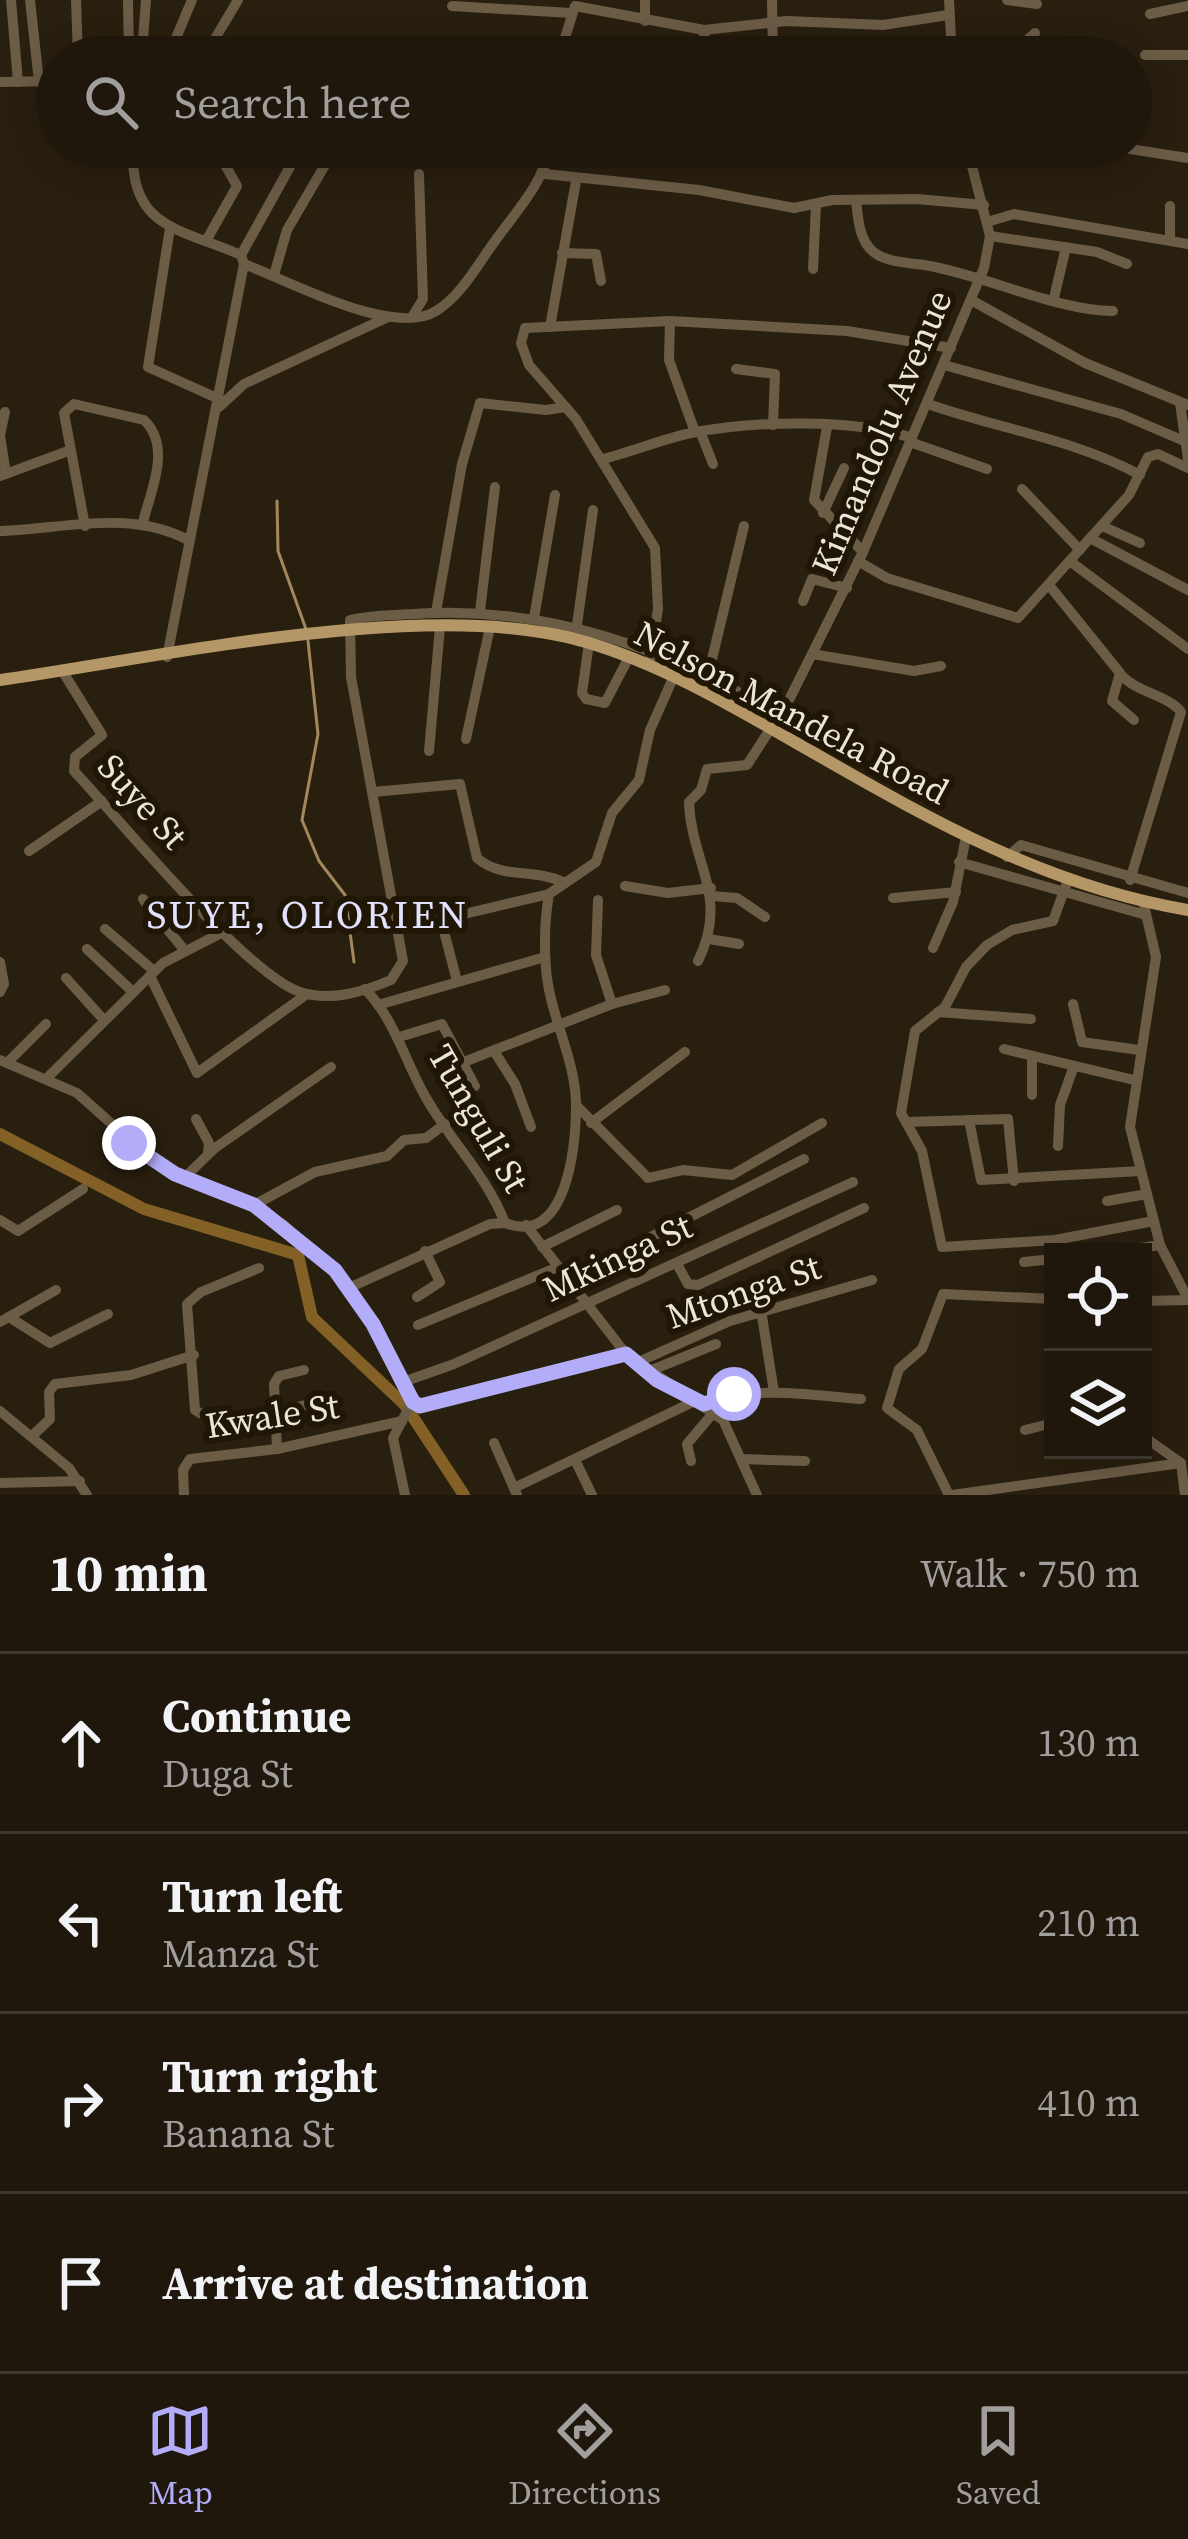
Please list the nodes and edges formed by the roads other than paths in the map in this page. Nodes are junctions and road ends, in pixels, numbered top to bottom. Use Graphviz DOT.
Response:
graph roads {
  1 [pos="11,0"];
  2 [pos="30,0"];
  3 [pos="76,0"];
  4 [pos="128,0"];
  5 [pos="146,0"];
  6 [pos="192,0"];
  7 [pos="238,0"];
  8 [pos="645,0"];
  9 [pos="772,0"];
  10 [pos="949,0"];
  11 [pos="1007,0"];
  12 [pos="1037,4"];
  13 [pos="452,6"];
  14 [pos="574,6"];
  15 [pos="1188,6"];
  16 [pos="1150,14"];
  17 [pos="948,15"];
  18 [pos="645,21"];
  19 [pos="771,22"];
  20 [pos="704,30"];
  21 [pos="1035,34"];
  22 [pos="77,36"];
  23 [pos="131,36"];
  24 [pos="143,36"];
  25 [pos="177,36"];
  26 [pos="217,36"];
  27 [pos="565,36"];
  28 [pos="704,36"];
  29 [pos="772,36"];
  30 [pos="950,36"];
  31 [pos="1033,36"];
  32 [pos="36,55"];
  33 [pos="1188,55"];
  34 [pos="1152,56"];
  35 [pos="0,82"];
  36 [pos="18,82"];
  37 [pos="36,82"];
  38 [pos="1152,152"];
  39 [pos="1188,158"];
  40 [pos="133,168"];
  41 [pos="229,168"];
  42 [pos="290,168"];
  43 [pos="323,168"];
  44 [pos="545,168"];
  45 [pos="973,168"];
  46 [pos="544,174"];
  47 [pos="419,175"];
  48 [pos="576,182"];
  49 [pos="856,200"];
  50 [pos="816,204"];
  51 [pos="984,205"];
  52 [pos="1170,206"];
  53 [pos="987,222"];
  54 [pos="170,228"];
  55 [pos="989,236"];
  56 [pos="1170,239"];
  57 [pos="206,241"];
  58 [pos="1188,244"];
  59 [pos="1066,247"];
  60 [pos="562,253"];
  61 [pos="242,260"];
  62 [pos="1126,265"];
  63 [pos="813,269"];
  64 [pos="274,275"];
  65 [pos="981,276"];
  66 [pos="602,281"];
  67 [pos="1054,298"];
  68 [pos="971,300"];
  69 [pos="1113,310"];
  70 [pos="389,316"];
  71 [pos="411,318"];
  72 [pos="670,321"];
  73 [pos="550,327"];
  74 [pos="951,348"];
  75 [pos="944,365"];
  76 [pos="736,369"];
  77 [pos="218,404"];
  78 [pos="928,404"];
  79 [pos="1184,404"];
  80 [pos="566,407"];
  81 [pos="5,412"];
  82 [pos="772,425"];
  83 [pos="827,427"];
  84 [pos="698,432"];
  85 [pos="911,440"];
  86 [pos="1184,441"];
  87 [pos="68,452"];
  88 [pos="603,459"];
  89 [pos="1188,463"];
  90 [pos="713,464"];
  91 [pos="844,467"];
  92 [pos="987,470"];
  93 [pos="3,475"];
  94 [pos="1141,476"];
  95 [pos="495,488"];
  96 [pos="1022,489"];
  97 [pos="555,495"];
  98 [pos="593,510"];
  99 [pos="823,513"];
  100 [pos="143,522"];
  101 [pos="85,526"];
  102 [pos="744,526"];
  103 [pos="1102,526"];
  104 [pos="0,531"];
  105 [pos="1090,538"];
  106 [pos="188,541"];
  107 [pos="1140,544"];
  108 [pos="1080,550"];
  109 [pos="861,556"];
  110 [pos="1071,562"];
  111 [pos="1049,585"];
  112 [pos="847,588"];
  113 [pos="1188,590"];
  114 [pos="803,601"];
  115 [pos="480,611"];
  116 [pos="534,618"];
  117 [pos="438,620"];
  118 [pos="490,627"];
  119 [pos="347,633"];
  120 [pos="580,636"];
  121 [pos="654,650"];
  122 [pos="1188,650"];
  123 [pos="812,654"];
  124 [pos="629,657"];
  125 [pos="167,658"];
  126 [pos="649,665"];
  127 [pos="941,666"];
  128 [pos="63,671"];
  129 [pos="706,674"];
  130 [pos="1121,675"];
  131 [pos="674,676"];
  132 [pos="0,680"];
  133 [pos="699,689"];
  134 [pos="782,716"];
  135 [pos="1185,718"];
  136 [pos="1135,720"];
  137 [pos="773,729"];
  138 [pos="466,739"];
  139 [pos="429,752"];
  140 [pos="374,792"];
  141 [pos="102,801"];
  142 [pos="965,837"];
  143 [pos="29,851"];
  144 [pos="1007,857"];
  145 [pos="959,862"];
  146 [pos="1130,880"];
  147 [pos="562,882"];
  148 [pos="625,886"];
  149 [pos="1066,887"];
  150 [pos="712,892"];
  151 [pos="956,892"];
  152 [pos="1188,893"];
  153 [pos="550,894"];
  154 [pos="893,898"];
  155 [pos="143,899"];
  156 [pos="598,900"];
  157 [pos="1144,908"];
  158 [pos="1188,910"];
  159 [pos="765,917"];
  160 [pos="441,920"];
  161 [pos="105,929"];
  162 [pos="401,929"];
  163 [pos="223,932"];
  164 [pos="709,939"];
  165 [pos="739,944"];
  166 [pos="87,949"];
  167 [pos="933,949"];
  168 [pos="185,950"];
  169 [pos="545,957"];
  170 [pos="698,961"];
  171 [pos="0,962"];
  172 [pos="152,974"];
  173 [pos="66,978"];
  174 [pos="458,981"];
  175 [pos="365,989"];
  176 [pos="664,990"];
  177 [pos="0,992"];
  178 [pos="133,992"];
  179 [pos="307,994"];
  180 [pos="612,1004"];
  181 [pos="1073,1004"];
  182 [pos="379,1005"];
  183 [pos="938,1012"];
  184 [pos="1031,1018"];
  185 [pos="103,1019"];
  186 [pos="46,1024"];
  187 [pos="560,1026"];
  188 [pos="399,1036"];
  189 [pos="1004,1049"];
  190 [pos="1139,1050"];
  191 [pos="494,1052"];
  192 [pos="686,1052"];
  193 [pos="1032,1056"];
  194 [pos="2,1061"];
  195 [pos="464,1062"];
  196 [pos="331,1066"];
  197 [pos="1074,1066"];
  198 [pos="47,1078"];
  199 [pos="1134,1079"];
  200 [pos="475,1086"];
  201 [pos="1032,1095"];
  202 [pos="576,1105"];
  203 [pos="196,1119"];
  204 [pos="969,1120"];
  205 [pos="904,1122"];
  206 [pos="592,1123"];
  207 [pos="822,1123"];
  208 [pos="445,1124"];
  209 [pos="531,1127"];
  210 [pos="1058,1146"];
  211 [pos="206,1155"];
  212 [pos="804,1159"];
  213 [pos="1141,1171"];
  214 [pos="184,1178"];
  215 [pos="1014,1181"];
  216 [pos="853,1183"];
  217 [pos="83,1189"];
  218 [pos="1147,1194"];
  219 [pos="1107,1201"];
  220 [pos="254,1205"];
  221 [pos="864,1208"];
  222 [pos="617,1210"];
  223 [pos="0,1220"];
  224 [pos="1154,1221"];
  225 [pos="505,1222"];
  226 [pos="526,1225"];
  227 [pos="1160,1245"];
  228 [pos="1152,1246"];
  229 [pos="542,1247"];
  230 [pos="425,1251"];
  231 [pos="1044,1260"];
  232 [pos="1024,1262"];
  233 [pos="677,1264"];
  234 [pos="558,1267"];
  235 [pos="259,1268"];
  236 [pos="568,1279"];
  237 [pos="872,1280"];
  238 [pos="351,1287"];
  239 [pos="56,1290"];
  240 [pos="417,1297"];
  241 [pos="1044,1299"];
  242 [pos="1188,1300"];
  243 [pos="1152,1301"];
  244 [pos="586,1306"];
  245 [pos="761,1310"];
  246 [pos="109,1314"];
  247 [pos="5,1320"];
  248 [pos="418,1325"];
  249 [pos="716,1344"];
  250 [pos="626,1354"];
  251 [pos="194,1355"];
  252 [pos="641,1368"];
  253 [pos="304,1370"];
  254 [pos="406,1381"];
  255 [pos="774,1393"];
  256 [pos="861,1400"];
  257 [pos="313,1403"];
  258 [pos="705,1406"];
  259 [pos="0,1411"];
  260 [pos="408,1411"];
  261 [pos="274,1413"];
  262 [pos="1044,1426"];
  263 [pos="1025,1430"];
  264 [pos="33,1435"];
  265 [pos="494,1443"];
  266 [pos="1152,1443"];
  267 [pos="277,1449"];
  268 [pos="742,1459"];
  269 [pos="692,1461"];
  270 [pos="576,1462"];
  271 [pos="806,1462"];
  272 [pos="1180,1463"];
  273 [pos="80,1480"];
  274 [pos="0,1484"];
  275 [pos="516,1491"];
  276 [pos="87,1495"];
  277 [pos="184,1495"];
  278 [pos="405,1495"];
  279 [pos="592,1495"];
  280 [pos="757,1495"];
  281 [pos="951,1495"];
  282 [pos="1185,1495"];
  1 -- 36 [label="street"];
  2 -- 32 [label="street"];
  3 -- 22 [label="street"];
  4 -- 23 [label="street"];
  5 -- 24 [label="street"];
  6 -- 25 [label="street"];
  7 -- 26 [label="street"];
  8 -- 18 [label="street"];
  9 -- 19 [label="street"];
  10 -- 17 [label="street"];
  11 -- 12 [label="street"];
  13 -- 14 [label="street"];
  14 -- 18 [label="street"];
  14 -- 27 [label="street"];
  15 -- 16 [label="street"];
  17 -- 19 [label="street"];
  17 -- 30 [label="street"];
  18 -- 20 [label="street"];
  19 -- 20 [label="street"];
  19 -- 29 [label="street"];
  20 -- 28 [label="street"];
  21 -- 31 [label="street"];
  33 -- 34 [label="street"];
  35 -- 36 [label="street"];
  36 -- 37 [label="street"];
  38 -- 39 [label="street"];
  40 -- 54 [label="street"];
  41 -- 57 [label="street"];
  42 -- 61 [label="street"];
  43 -- 64 [label="street"];
  44 -- 46 [label="street"];
  45 -- 51 [label="street, Kimandolu Avenue"];
  46 -- 48 [label="street"];
  46 -- 71 [label="street"];
  47 -- 71 [label="street"];
  48 -- 50 [label="street"];
  48 -- 60 [label="street"];
  49 -- 50 [label="street"];
  49 -- 51 [label="street"];
  49 -- 65 [label="street"];
  50 -- 63 [label="street"];
  51 -- 53 [label="street, Kimandolu Avenue"];
  52 -- 56 [label="street"];
  53 -- 55 [label="street, Kimandolu Avenue"];
  53 -- 56 [label="street"];
  54 -- 57 [label="street"];
  54 -- 77 [label="street"];
  55 -- 59 [label="street"];
  55 -- 65 [label="street, Kimandolu Avenue"];
  56 -- 58 [label="street"];
  57 -- 61 [label="street"];
  59 -- 62 [label="street"];
  59 -- 67 [label="street"];
  60 -- 66 [label="street"];
  60 -- 73 [label="street"];
  61 -- 64 [label="street"];
  61 -- 77 [label="street"];
  64 -- 70 [label="street"];
  65 -- 67 [label="street"];
  65 -- 68 [label="street, Kimandolu Avenue"];
  67 -- 69 [label="street"];
  68 -- 74 [label="street, Kimandolu Avenue"];
  68 -- 79 [label="street"];
  70 -- 71 [label="street"];
  70 -- 77 [label="street"];
  72 -- 73 [label="street"];
  72 -- 74 [label="street"];
  72 -- 84 [label="street"];
  73 -- 80 [label="street"];
  74 -- 75 [label="street, Kimandolu Avenue"];
  75 -- 78 [label="street, Kimandolu Avenue"];
  75 -- 86 [label="street"];
  76 -- 82 [label="street"];
  77 -- 106 [label="street"];
  78 -- 85 [label="street, Kimandolu Avenue"];
  78 -- 94 [label="street"];
  79 -- 86 [label="street"];
  80 -- 88 [label="street"];
  80 -- 117 [label="street"];
  81 -- 93 [label="street"];
  82 -- 83 [label="street"];
  82 -- 84 [label="street"];
  83 -- 85 [label="street"];
  83 -- 99 [label="street"];
  84 -- 88 [label="street"];
  84 -- 90 [label="street"];
  85 -- 92 [label="street"];
  85 -- 109 [label="street, Kimandolu Avenue"];
  86 -- 89 [label="street"];
  87 -- 93 [label="street"];
  87 -- 100 [label="street"];
  87 -- 101 [label="street"];
  88 -- 121 [label="street"];
  89 -- 94 [label="street"];
  91 -- 99 [label="street"];
  94 -- 103 [label="street"];
  95 -- 115 [label="street"];
  96 -- 108 [label="street"];
  97 -- 116 [label="street"];
  98 -- 120 [label="street"];
  99 -- 109 [label="street"];
  100 -- 101 [label="street"];
  100 -- 106 [label="street"];
  101 -- 104 [label="street"];
  102 -- 129 [label="street"];
  103 -- 105 [label="street"];
  103 -- 107 [label="street"];
  105 -- 108 [label="street"];
  105 -- 113 [label="street"];
  106 -- 125 [label="street"];
  108 -- 110 [label="street"];
  109 -- 111 [label="street"];
  109 -- 112 [label="street, Kimandolu Avenue"];
  110 -- 111 [label="street"];
  110 -- 122 [label="street"];
  111 -- 130 [label="street"];
  112 -- 114 [label="street"];
  112 -- 123 [label="street, Kimandolu Avenue"];
  115 -- 116 [label="street"];
  115 -- 117 [label="street"];
  116 -- 120 [label="street"];
  117 -- 118 [label="main road, Nelson Mandela Road"];
  117 -- 119 [label="main road, Nelson Mandela Road"];
  117 -- 139 [label="street"];
  118 -- 120 [label="main road, Nelson Mandela Road"];
  118 -- 138 [label="street"];
  119 -- 125 [label="main road, Nelson Mandela Road"];
  119 -- 140 [label="street"];
  120 -- 121 [label="street"];
  120 -- 124 [label="main road, Nelson Mandela Road"];
  120 -- 124 [label="street"];
  121 -- 126 [label="street"];
  121 -- 129 [label="street"];
  123 -- 127 [label="street"];
  123 -- 134 [label="street, Kimandolu Avenue"];
  124 -- 126 [label="main road, Nelson Mandela Road"];
  125 -- 128 [label="main road, Nelson Mandela Road"];
  126 -- 131 [label="main road, Nelson Mandela Road"];
  128 -- 132 [label="main road, Nelson Mandela Road"];
  128 -- 141 [label="street, Suye St"];
  129 -- 133 [label="street"];
  129 -- 134 [label="street"];
  130 -- 135 [label="street"];
  130 -- 136 [label="street"];
  131 -- 133 [label="main road, Nelson Mandela Road"];
  131 -- 147 [label="street"];
  133 -- 137 [label="main road, Nelson Mandela Road"];
  134 -- 137 [label="street, Kimandolu Avenue"];
  135 -- 146 [label="street"];
  137 -- 142 [label="main road, Nelson Mandela Road"];
  137 -- 150 [label="street, Kimandolu Avenue"];
  140 -- 147 [label="street"];
  140 -- 162 [label="street"];
  141 -- 143 [label="street"];
  141 -- 163 [label="street, Suye St"];
  142 -- 144 [label="main road, Nelson Mandela Road"];
  142 -- 145 [label="street"];
  144 -- 146 [label="street"];
  144 -- 149 [label="main road, Nelson Mandela Road"];
  145 -- 149 [label="street"];
  145 -- 151 [label="street"];
  146 -- 152 [label="street"];
  147 -- 153 [label="street"];
  148 -- 150 [label="street"];
  149 -- 157 [label="main road, Nelson Mandela Road"];
  149 -- 183 [label="street"];
  150 -- 159 [label="street"];
  150 -- 164 [label="street"];
  151 -- 154 [label="street"];
  151 -- 167 [label="street"];
  153 -- 160 [label="street"];
  153 -- 169 [label="street, Tunguli St"];
  155 -- 168 [label="street"];
  156 -- 180 [label="street"];
  157 -- 158 [label="main road, Nelson Mandela Road"];
  157 -- 190 [label="street"];
  160 -- 162 [label="street"];
  160 -- 174 [label="street"];
  161 -- 172 [label="street"];
  162 -- 175 [label="street"];
  163 -- 168 [label="street"];
  163 -- 179 [label="street, Suye St"];
  164 -- 165 [label="street"];
  164 -- 170 [label="street"];
  166 -- 178 [label="street"];
  168 -- 172 [label="street"];
  169 -- 174 [label="street"];
  169 -- 187 [label="street, Tunguli St"];
  171 -- 177 [label="street"];
  172 -- 178 [label="street"];
  172 -- 179 [label="street"];
  173 -- 185 [label="street"];
  174 -- 182 [label="street"];
  175 -- 179 [label="street"];
  175 -- 182 [label="street, Tunguli St"];
  176 -- 180 [label="street"];
  178 -- 185 [label="street"];
  180 -- 187 [label="street"];
  181 -- 190 [label="street"];
  182 -- 188 [label="street, Tunguli St"];
  183 -- 184 [label="street"];
  183 -- 205 [label="street"];
  185 -- 198 [label="street"];
  186 -- 194 [label="street"];
  187 -- 191 [label="street"];
  187 -- 202 [label="street, Tunguli St"];
  188 -- 195 [label="street"];
  188 -- 208 [label="street, Tunguli St"];
  189 -- 193 [label="street"];
  190 -- 199 [label="street"];
  191 -- 195 [label="street"];
  191 -- 209 [label="street"];
  192 -- 206 [label="street"];
  193 -- 197 [label="street"];
  193 -- 201 [label="street"];
  194 -- 198 [label="street"];
  195 -- 200 [label="street"];
  196 -- 211 [label="street"];
  197 -- 199 [label="street"];
  197 -- 210 [label="street"];
  198 -- 214 [label="street"];
  199 -- 213 [label="street"];
  202 -- 206 [label="street"];
  202 -- 226 [label="street, Tunguli St"];
  203 -- 211 [label="street"];
  204 -- 205 [label="street"];
  204 -- 215 [label="street"];
  204 -- 215 [label="street"];
  205 -- 224 [label="street"];
  206 -- 207 [label="street"];
  208 -- 220 [label="street"];
  208 -- 225 [label="street, Tunguli St"];
  211 -- 214 [label="street"];
  212 -- 236 [label="street"];
  213 -- 215 [label="street"];
  213 -- 218 [label="street"];
  214 -- 220 [label="street"];
  216 -- 233 [label="street, Mkinga St"];
  217 -- 223 [label="street"];
  218 -- 219 [label="street"];
  218 -- 224 [label="street"];
  220 -- 238 [label="street"];
  221 -- 233 [label="street"];
  222 -- 229 [label="street"];
  224 -- 227 [label="street"];
  225 -- 226 [label="street, Tunguli St"];
  225 -- 230 [label="street"];
  226 -- 229 [label="street"];
  227 -- 228 [label="street"];
  227 -- 242 [label="street"];
  229 -- 234 [label="street"];
  230 -- 238 [label="street"];
  230 -- 240 [label="street"];
  231 -- 232 [label="street"];
  233 -- 244 [label="street, Mkinga St"];
  234 -- 236 [label="street"];
  234 -- 248 [label="street"];
  235 -- 251 [label="street"];
  236 -- 244 [label="street"];
  237 -- 245 [label="street, Mtonga St"];
  238 -- 254 [label="street"];
  239 -- 247 [label="street"];
  241 -- 281 [label="street"];
  242 -- 243 [label="street"];
  244 -- 250 [label="street"];
  244 -- 254 [label="street, Mkinga St"];
  245 -- 252 [label="street, Mtonga St"];
  245 -- 255 [label="street"];
  246 -- 247 [label="street"];
  249 -- 252 [label="street"];
  250 -- 252 [label="street"];
  250 -- 260 [label="street, Kwale St"];
  251 -- 261 [label="street"];
  251 -- 264 [label="street"];
  252 -- 258 [label="street"];
  253 -- 261 [label="street"];
  254 -- 260 [label="street"];
  255 -- 256 [label="street"];
  255 -- 258 [label="street"];
  257 -- 261 [label="street"];
  258 -- 268 [label="street"];
  258 -- 269 [label="street"];
  258 -- 270 [label="street"];
  259 -- 264 [label="street"];
  260 -- 267 [label="street, Kwale St"];
  260 -- 278 [label="street"];
  261 -- 267 [label="street"];
  262 -- 263 [label="street"];
  264 -- 273 [label="street"];
  265 -- 275 [label="street"];
  266 -- 272 [label="street"];
  267 -- 277 [label="street, Kwale St"];
  268 -- 271 [label="street"];
  268 -- 280 [label="street"];
  270 -- 275 [label="street"];
  270 -- 279 [label="street"];
  272 -- 281 [label="street"];
  272 -- 282 [label="street"];
  273 -- 274 [label="street"];
  273 -- 276 [label="street"];
}
